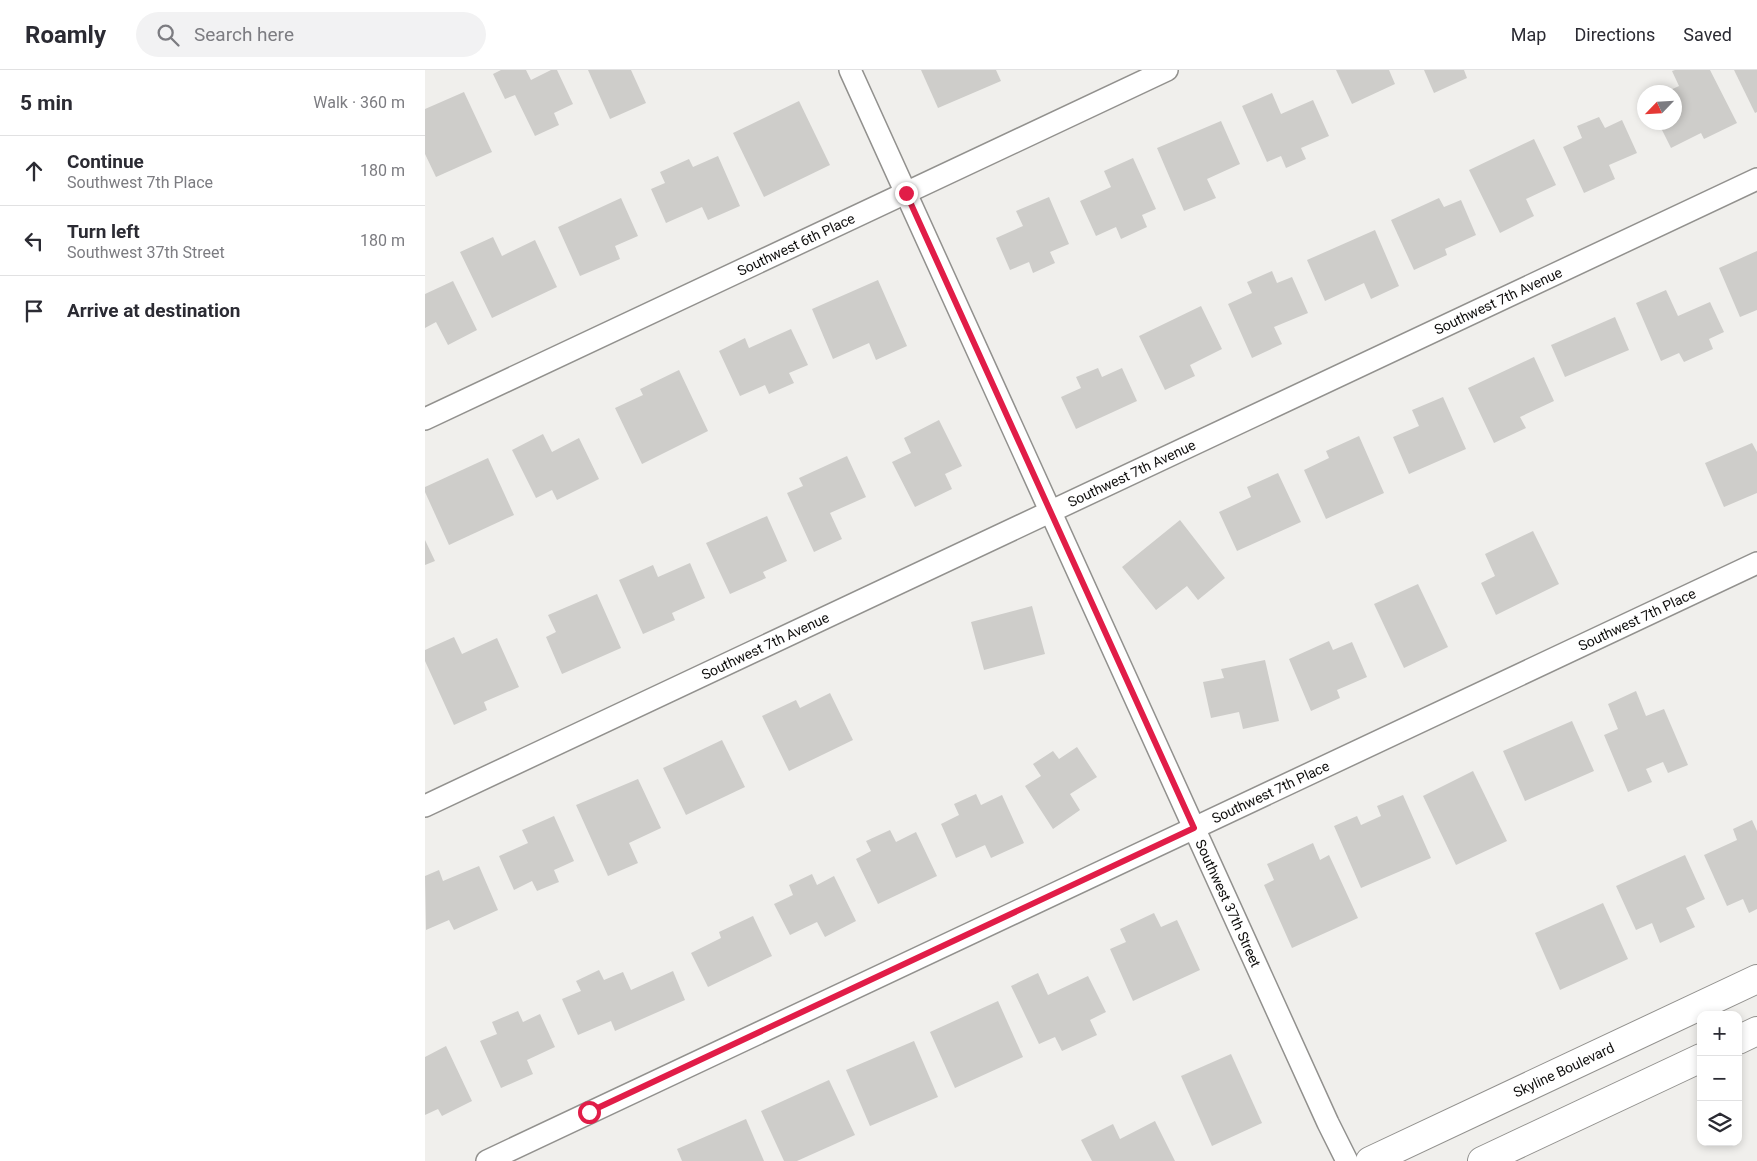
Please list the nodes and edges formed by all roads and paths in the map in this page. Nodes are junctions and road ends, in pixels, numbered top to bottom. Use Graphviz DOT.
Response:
graph roads {
  1 [pos="851,70"];
  2 [pos="1167,70"];
  3 [pos="1757,178"];
  4 [pos="906,193"];
  5 [pos="425,420"];
  6 [pos="1051,511"];
  7 [pos="1757,563"];
  8 [pos="425,806"];
  9 [pos="1194,828"];
  10 [pos="1757,979"];
  11 [pos="1757,1031"];
  12 [pos="1742,1038"];
  13 [pos="1697,1060"];
  14 [pos="487,1161"];
  15 [pos="1347,1161"];
  16 [pos="1370,1161"];
  17 [pos="1482,1161"];
  1 -- 4 [label="street, Southwest 37th Street"];
  2 -- 4 [label="street, Southwest 6th Place"];
  3 -- 6 [label="street, Southwest 7th Avenue"];
  4 -- 5 [label="street, Southwest 6th Place"];
  4 -- 6 [label="street, Southwest 37th Street"];
  6 -- 8 [label="street, Southwest 7th Avenue"];
  6 -- 9 [label="street, Southwest 37th Street"];
  7 -- 9 [label="street, Southwest 7th Place"];
  9 -- 14 [label="street, Southwest 7th Place"];
  9 -- 15 [label="street, Southwest 37th Street"];
  10 -- 16 [label="street, Skyline Boulevard"];
  11 -- 12 [label="street"];
  13 -- 17 [label="street"];
}
